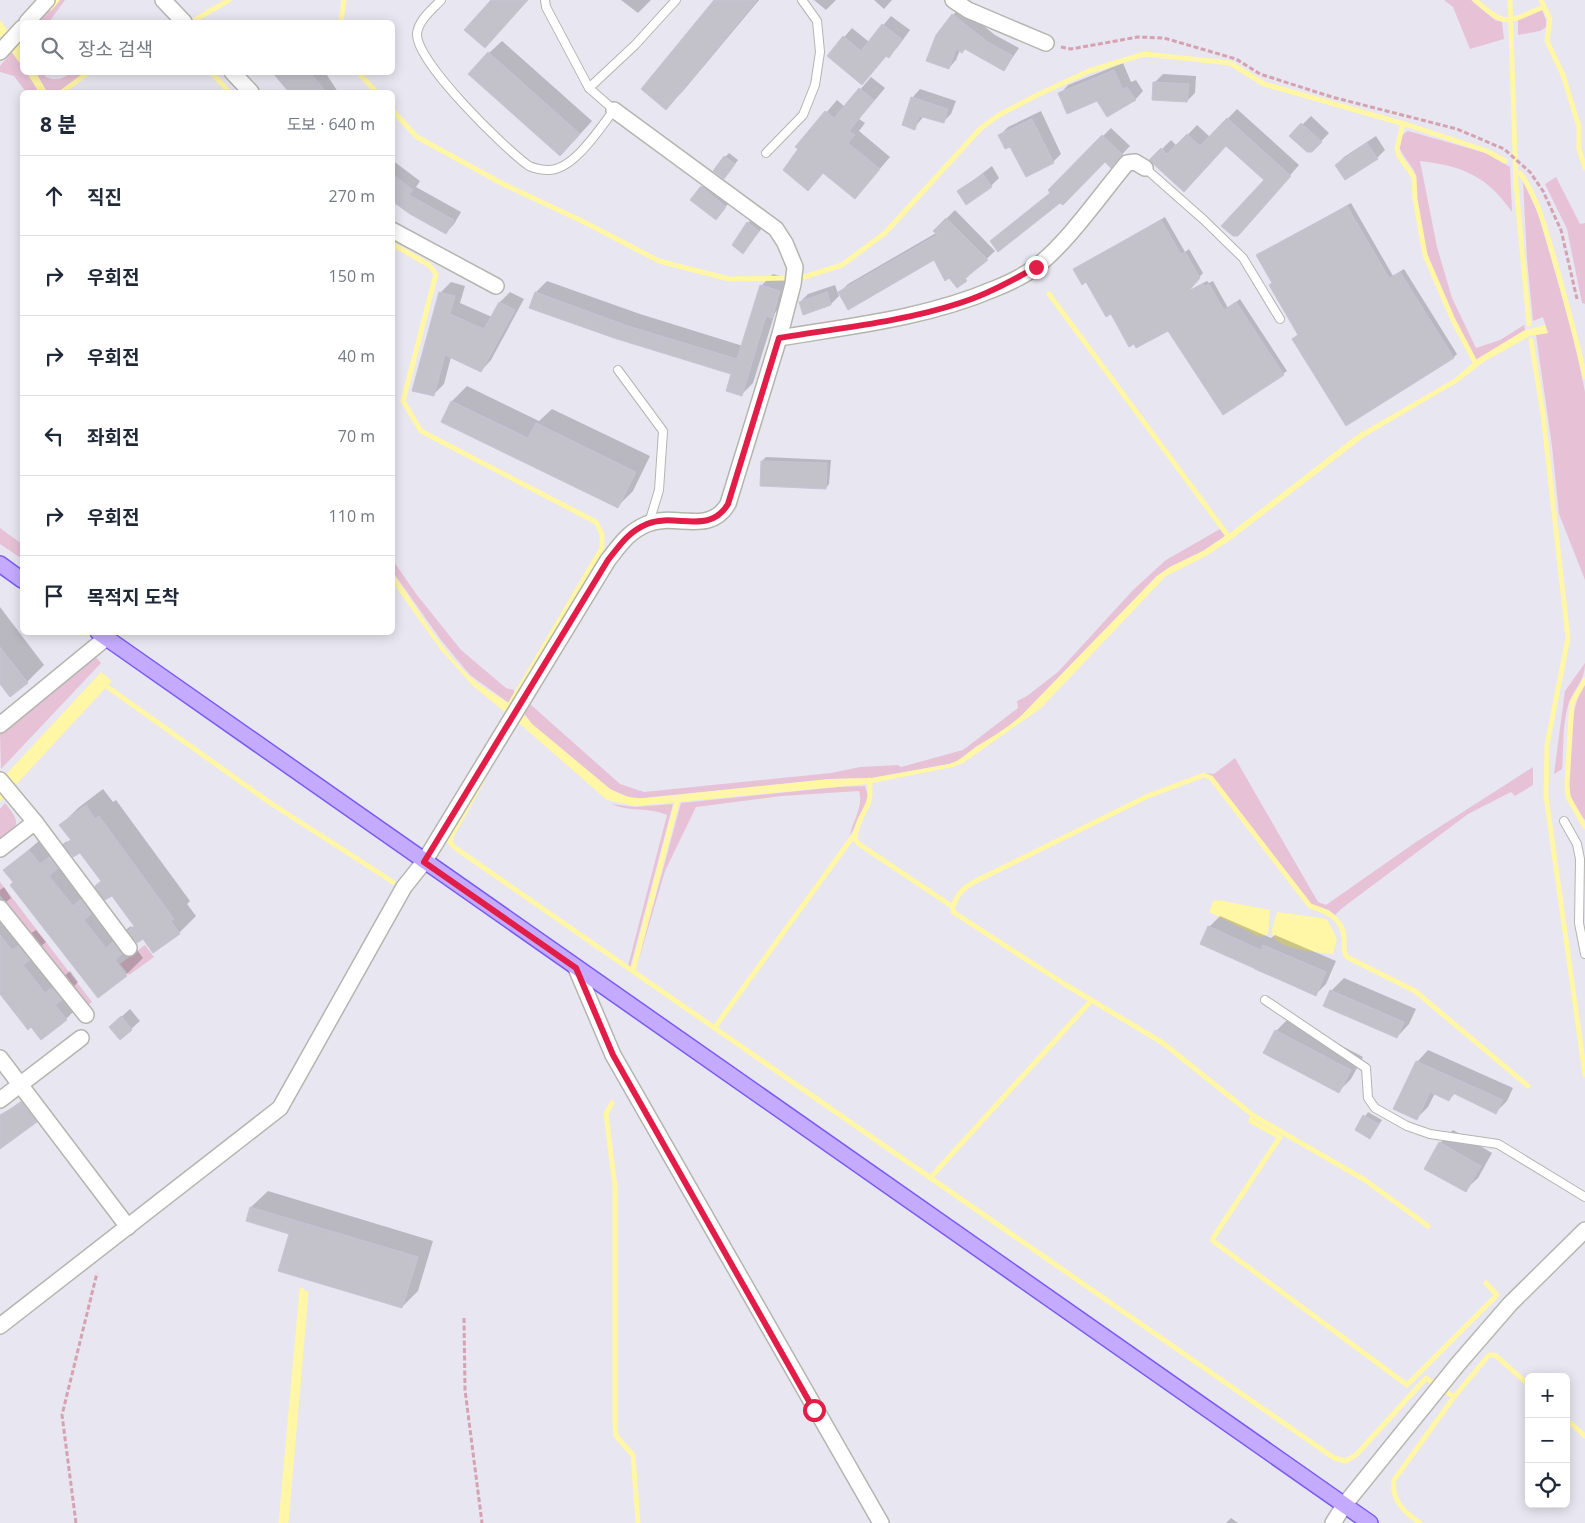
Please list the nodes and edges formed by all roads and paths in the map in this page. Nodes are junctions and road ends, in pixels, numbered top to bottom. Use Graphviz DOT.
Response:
graph roads {
  1 [pos="47,0"];
  2 [pos="163,0"];
  3 [pos="441,0"];
  4 [pos="545,0"];
  5 [pos="676,0"];
  6 [pos="802,0"];
  7 [pos="953,0"];
  8 [pos="29,20"];
  9 [pos="182,20"];
  10 [pos="19,31"];
  11 [pos="1046,43"];
  12 [pos="2,49"];
  13 [pos="235,75"];
  14 [pos="589,88"];
  15 [pos="249,90"];
  16 [pos="614,110"];
  17 [pos="766,152"];
  18 [pos="1145,168"];
  19 [pos="395,232"];
  20 [pos="496,286"];
  21 [pos="1577,299"];
  22 [pos="1280,319"];
  23 [pos="779,338"];
  24 [pos="618,370"];
  25 [pos="649,523"];
  26 [pos="0,564"];
  27 [pos="20,579"];
  28 [pos="102,635"];
  29 [pos="0,725"];
  30 [pos="0,780"];
  31 [pos="1564,821"];
  32 [pos="35,822"];
  33 [pos="0,849"];
  34 [pos="424,862"];
  35 [pos="0,908"];
  36 [pos="129,948"];
  37 [pos="1585,954"];
  38 [pos="576,968"];
  39 [pos="1265,1000"];
  40 [pos="86,1015"];
  41 [pos="81,1038"];
  42 [pos="0,1058"];
  43 [pos="20,1084"];
  44 [pos="0,1100"];
  45 [pos="1585,1197"];
  46 [pos="128,1227"];
  47 [pos="1585,1230"];
  48 [pos="97,1273"];
  49 [pos="464,1318"];
  50 [pos="0,1326"];
  51 [pos="1345,1504"];
  52 [pos="76,1523"];
  53 [pos="482,1523"];
  54 [pos="881,1523"];
  55 [pos="1333,1523"];
  56 [pos="1370,1523"];
  1 -- 8 [label="street"];
  2 -- 9 [label="street"];
  3 -- 16 [label="lane"];
  4 -- 14 [label="lane"];
  5 -- 14 [label="lane"];
  6 -- 17 [label="lane"];
  7 -- 11 [label="street"];
  10 -- 12 [label="street"];
  11 -- 21 [label="path"];
  13 -- 15 [label="street"];
  14 -- 16 [label="lane"];
  16 -- 23 [label="street"];
  18 -- 22 [label="lane"];
  18 -- 23 [label="street"];
  19 -- 20 [label="street"];
  23 -- 25 [label="street"];
  24 -- 25 [label="lane"];
  25 -- 34 [label="street"];
  26 -- 27 [label="main road"];
  28 -- 29 [label="street"];
  28 -- 34 [label="main road"];
  30 -- 32 [label="street"];
  31 -- 37 [label="lane"];
  32 -- 33 [label="street"];
  32 -- 36 [label="street"];
  34 -- 38 [label="main road"];
  34 -- 46 [label="street"];
  35 -- 40 [label="street"];
  38 -- 51 [label="main road"];
  38 -- 54 [label="street"];
  39 -- 45 [label="lane"];
  41 -- 43 [label="street"];
  42 -- 43 [label="street"];
  43 -- 44 [label="street"];
  43 -- 46 [label="street"];
  46 -- 50 [label="street"];
  47 -- 51 [label="street"];
  48 -- 52 [label="path"];
  49 -- 53 [label="path"];
  51 -- 55 [label="street"];
  51 -- 56 [label="main road"];
}
